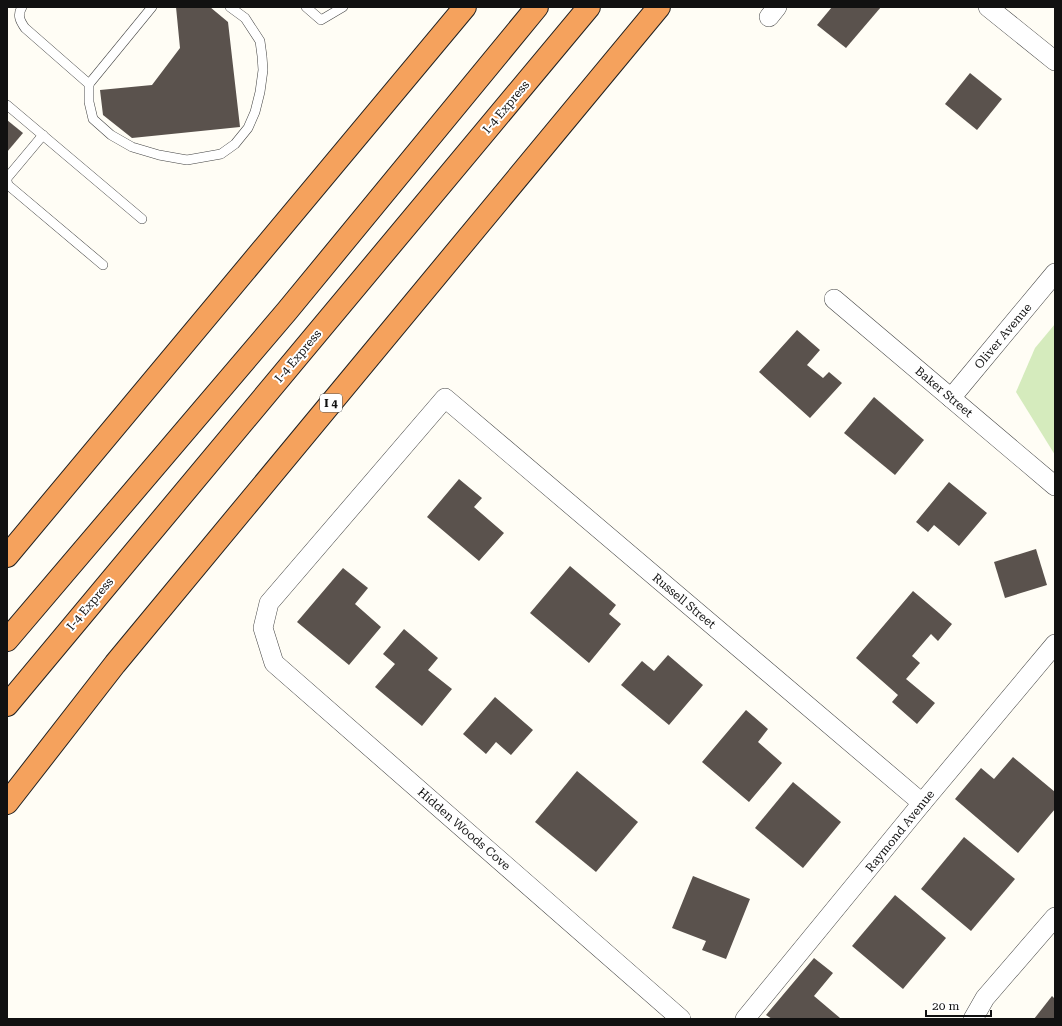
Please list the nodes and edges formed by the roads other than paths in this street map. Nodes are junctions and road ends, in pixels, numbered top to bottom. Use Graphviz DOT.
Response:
graph roads {
  1 [pos="152,7"];
  2 [pos="230,7"];
  3 [pos="306,7"];
  4 [pos="343,7"];
  5 [pos="465,7"];
  6 [pos="537,7"];
  7 [pos="589,7"];
  8 [pos="659,7"];
  9 [pos="988,7"];
  10 [pos="21,8"];
  11 [pos="1055,62"];
  12 [pos="89,84"];
  13 [pos="7,105"];
  14 [pos="43,135"];
  15 [pos="7,179"];
  16 [pos="142,219"];
  17 [pos="103,265"];
  18 [pos="1055,273"];
  19 [pos="834,298"];
  20 [pos="951,398"];
  21 [pos="1055,486"];
  22 [pos="7,556"];
  23 [pos="263,628"];
  24 [pos="7,640"];
  25 [pos="1055,644"];
  26 [pos="7,705"];
  27 [pos="7,803"];
  28 [pos="922,803"];
  29 [pos="1055,917"];
  30 [pos="681,1019"];
  31 [pos="745,1019"];
  32 [pos="973,1019"];
  1 -- 12 [label="lane"];
  2 -- 12 [label="lane"];
  3 -- 4 [label="lane"];
  5 -- 22 [label="highway"];
  6 -- 24 [label="highway"];
  7 -- 26 [label="highway, I-4 Express"];
  8 -- 27 [label="highway, I 4"];
  9 -- 11 [label="street"];
  10 -- 12 [label="lane"];
  13 -- 14 [label="lane"];
  14 -- 15 [label="lane"];
  14 -- 16 [label="lane"];
  15 -- 17 [label="lane"];
  18 -- 20 [label="street, Oliver Avenue"];
  19 -- 20 [label="street, Baker Street"];
  20 -- 21 [label="street, Baker Street"];
  23 -- 28 [label="street, Russell Street"];
  23 -- 30 [label="street, Hidden Woods Cove"];
  25 -- 28 [label="street, Raymond Avenue"];
  28 -- 31 [label="street, Raymond Avenue"];
  29 -- 32 [label="street"];
}
